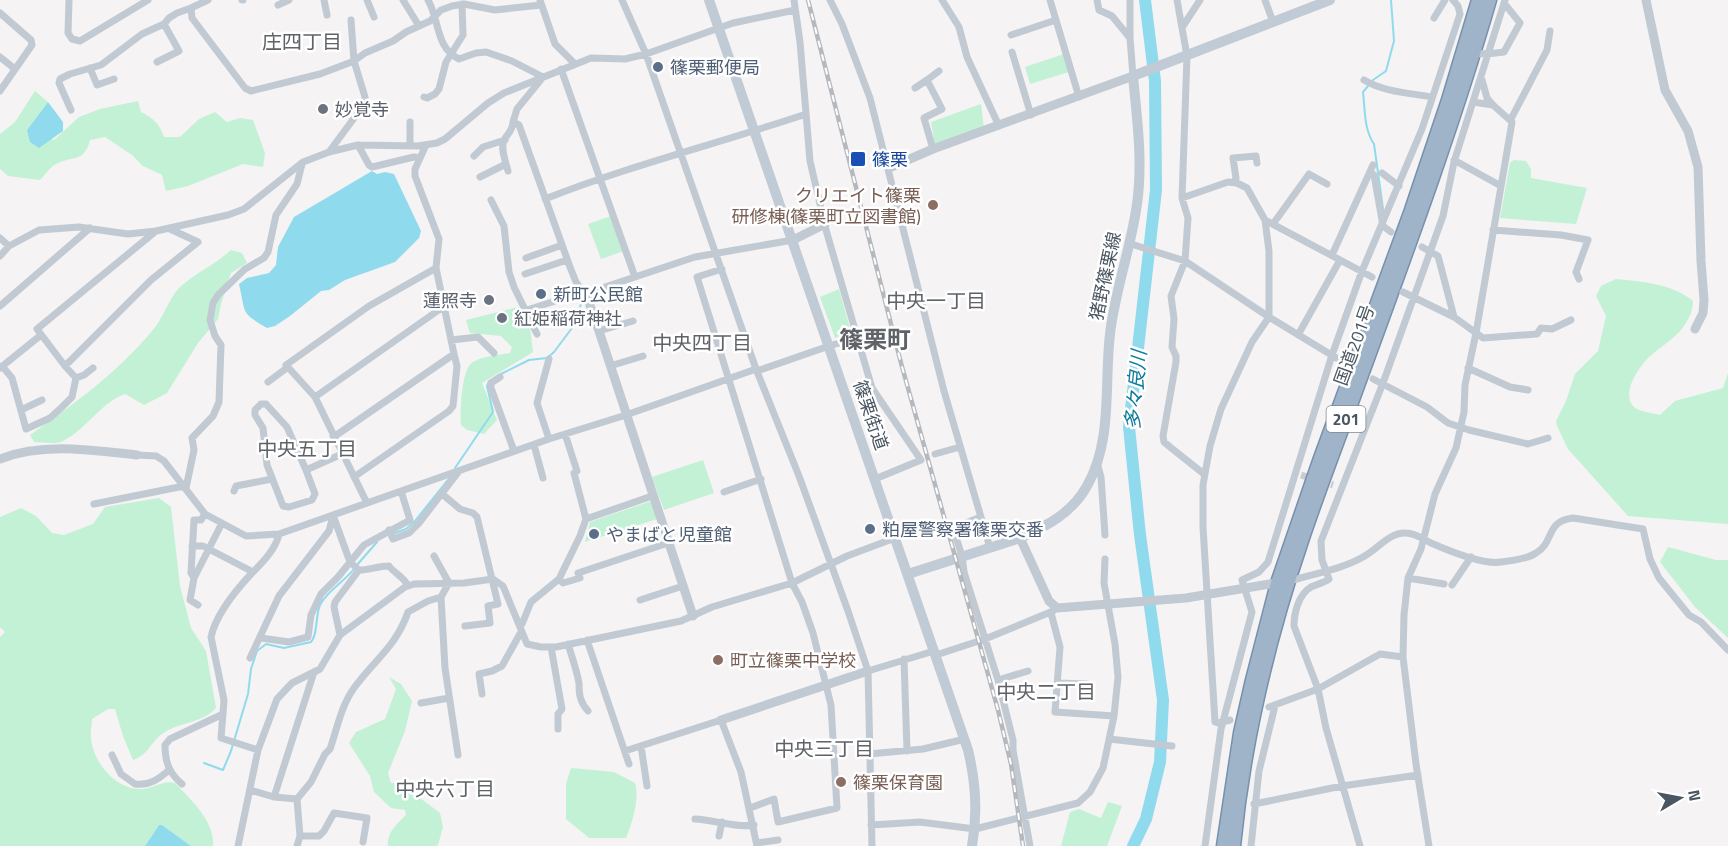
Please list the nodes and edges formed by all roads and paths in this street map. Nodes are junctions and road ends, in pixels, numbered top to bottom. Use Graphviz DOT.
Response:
graph roads {
  1 [pos="69,0"];
  2 [pos="148,0"];
  3 [pos="208,0"];
  4 [pos="289,0"];
  5 [pos="324,0"];
  6 [pos="367,0"];
  7 [pos="403,0"];
  8 [pos="428,0"];
  9 [pos="622,0"];
  10 [pos="709,0"];
  11 [pos="794,0"];
  12 [pos="830,0"];
  13 [pos="942,0"];
  14 [pos="1050,0"];
  15 [pos="1097,0"];
  16 [pos="1130,0"];
  17 [pos="1178,0"];
  18 [pos="1200,0"];
  19 [pos="1264,0"];
  20 [pos="1330,0"];
  21 [pos="1445,0"];
  22 [pos="1453,0"];
  23 [pos="1478,0"];
  24 [pos="1490,0"];
  25 [pos="1646,0"];
  26 [pos="541,2"];
  27 [pos="1504,2"];
  28 [pos="462,4"];
  29 [pos="278,5"];
  30 [pos="191,8"];
  31 [pos="795,10"];
  32 [pos="0,13"];
  33 [pos="435,14"];
  34 [pos="327,15"];
  35 [pos="374,17"];
  36 [pos="1434,18"];
  37 [pos="351,20"];
  38 [pos="1056,20"];
  39 [pos="1273,22"];
  40 [pos="164,24"];
  41 [pos="419,26"];
  42 [pos="1183,26"];
  43 [pos="719,28"];
  44 [pos="1550,31"];
  45 [pos="1011,35"];
  46 [pos="1130,38"];
  47 [pos="1448,47"];
  48 [pos="1012,52"];
  49 [pos="1468,52"];
  50 [pos="646,54"];
  51 [pos="1488,54"];
  52 [pos="450,55"];
  53 [pos="1185,56"];
  54 [pos="0,57"];
  55 [pos="354,61"];
  56 [pos="157,62"];
  57 [pos="575,64"];
  58 [pos="90,68"];
  59 [pos="15,69"];
  60 [pos="561,69"];
  61 [pos="939,71"];
  62 [pos="543,76"];
  63 [pos="1135,76"];
  64 [pos="1482,77"];
  65 [pos="114,79"];
  66 [pos="927,80"];
  67 [pos="1364,80"];
  68 [pos="915,88"];
  69 [pos="0,91"];
  70 [pos="424,97"];
  71 [pos="1079,97"];
  72 [pos="1432,97"];
  73 [pos="1473,102"];
  74 [pos="1493,105"];
  75 [pos="71,110"];
  76 [pos="806,114"];
  77 [pos="1031,115"];
  78 [pos="1511,119"];
  79 [pos="410,122"];
  80 [pos="513,122"];
  81 [pos="999,126"];
  82 [pos="755,131"];
  83 [pos="505,140"];
  84 [pos="358,145"];
  85 [pos="426,145"];
  86 [pos="410,146"];
  87 [pos="933,149"];
  88 [pos="329,152"];
  89 [pos="681,153"];
  90 [pos="474,156"];
  91 [pos="419,158"];
  92 [pos="1454,160"];
  93 [pos="303,162"];
  94 [pos="1257,163"];
  95 [pos="889,168"];
  96 [pos="1382,173"];
  97 [pos="480,177"];
  98 [pos="599,177"];
  99 [pos="1234,182"];
  100 [pos="1327,184"];
  101 [pos="1399,186"];
  102 [pos="1501,186"];
  103 [pos="1182,198"];
  104 [pos="545,199"];
  105 [pos="491,200"];
  106 [pos="1265,220"];
  107 [pos="825,224"];
  108 [pos="1273,224"];
  109 [pos="1383,226"];
  110 [pos="90,228"];
  111 [pos="168,228"];
  112 [pos="1493,230"];
  113 [pos="156,231"];
  114 [pos="1391,232"];
  115 [pos="0,238"];
  116 [pos="793,240"];
  117 [pos="1130,244"];
  118 [pos="562,245"];
  119 [pos="9,246"];
  120 [pos="1426,248"];
  121 [pos="717,252"];
  122 [pos="1332,255"];
  123 [pos="0,256"];
  124 [pos="526,258"];
  125 [pos="567,260"];
  126 [pos="1340,260"];
  127 [pos="1185,261"];
  128 [pos="436,268"];
  129 [pos="722,269"];
  130 [pos="1362,271"];
  131 [pos="525,274"];
  132 [pos="635,277"];
  133 [pos="1372,277"];
  134 [pos="1579,279"];
  135 [pos="1403,292"];
  136 [pos="584,294"];
  137 [pos="1414,297"];
  138 [pos="0,306"];
  139 [pos="443,307"];
  140 [pos="526,310"];
  141 [pos="1269,317"];
  142 [pos="1454,317"];
  143 [pos="1571,320"];
  144 [pos="633,321"];
  145 [pos="1695,329"];
  146 [pos="599,331"];
  147 [pos="1476,333"];
  148 [pos="537,334"];
  149 [pos="41,335"];
  150 [pos="1298,335"];
  151 [pos="856,338"];
  152 [pos="451,340"];
  153 [pos="829,345"];
  154 [pos="494,353"];
  155 [pos="454,354"];
  156 [pos="1332,355"];
  157 [pos="644,356"];
  158 [pos="549,359"];
  159 [pos="1343,362"];
  160 [pos="65,366"];
  161 [pos="610,366"];
  162 [pos="1,367"];
  163 [pos="288,367"];
  164 [pos="1468,368"];
  165 [pos="93,369"];
  166 [pos="756,369"];
  167 [pos="500,377"];
  168 [pos="75,378"];
  169 [pos="729,378"];
  170 [pos="1373,379"];
  171 [pos="268,382"];
  172 [pos="1383,383"];
  173 [pos="1528,390"];
  174 [pos="315,397"];
  175 [pos="42,400"];
  176 [pos="21,410"];
  177 [pos="626,415"];
  178 [pos="1461,428"];
  179 [pos="565,434"];
  180 [pos="333,436"];
  181 [pos="1548,438"];
  182 [pos="549,439"];
  183 [pos="534,445"];
  184 [pos="960,447"];
  185 [pos="514,451"];
  186 [pos="342,454"];
  187 [pos="935,454"];
  188 [pos="137,455"];
  189 [pos="0,459"];
  190 [pos="1097,463"];
  191 [pos="306,470"];
  192 [pos="459,471"];
  193 [pos="1204,474"];
  194 [pos="354,477"];
  195 [pos="543,478"];
  196 [pos="272,479"];
  197 [pos="761,479"];
  198 [pos="875,479"];
  199 [pos="1333,485"];
  200 [pos="185,487"];
  201 [pos="1341,489"];
  202 [pos="234,491"];
  203 [pos="401,491"];
  204 [pos="724,492"];
  205 [pos="441,494"];
  206 [pos="652,496"];
  207 [pos="367,503"];
  208 [pos="94,504"];
  209 [pos="205,514"];
  210 [pos="333,516"];
  211 [pos="981,517"];
  212 [pos="586,519"];
  213 [pos="222,523"];
  214 [pos="389,530"];
  215 [pos="279,534"];
  216 [pos="1105,535"];
  217 [pos="895,538"];
  218 [pos="1020,538"];
  219 [pos="1424,539"];
  220 [pos="668,543"];
  221 [pos="192,546"];
  222 [pos="990,548"];
  223 [pos="208,549"];
  224 [pos="434,556"];
  225 [pos="962,556"];
  226 [pos="1471,556"];
  227 [pos="1105,559"];
  228 [pos="350,562"];
  229 [pos="831,564"];
  230 [pos="359,570"];
  231 [pos="1328,571"];
  232 [pos="253,572"];
  233 [pos="908,574"];
  234 [pos="194,578"];
  235 [pos="1408,578"];
  236 [pos="493,579"];
  237 [pos="559,579"];
  238 [pos="1284,582"];
  239 [pos="449,583"];
  240 [pos="792,583"];
  241 [pos="408,586"];
  242 [pos="683,586"];
  243 [pos="1244,589"];
  244 [pos="1208,594"];
  245 [pos="441,597"];
  246 [pos="640,600"];
  247 [pos="1108,603"];
  248 [pos="198,605"];
  249 [pos="1054,610"];
  250 [pos="693,616"];
  251 [pos="465,626"];
  252 [pos="522,628"];
  253 [pos="340,635"];
  254 [pos="261,638"];
  255 [pos="985,639"];
  256 [pos="587,640"];
  257 [pos="568,644"];
  258 [pos="551,647"];
  259 [pos="1728,650"];
  260 [pos="935,653"];
  261 [pos="1403,657"];
  262 [pos="250,658"];
  263 [pos="904,659"];
  264 [pos="868,671"];
  265 [pos="1028,671"];
  266 [pos="314,672"];
  267 [pos="998,681"];
  268 [pos="1058,683"];
  269 [pos="1087,684"];
  270 [pos="825,686"];
  271 [pos="1318,689"];
  272 [pos="482,693"];
  273 [pos="449,698"];
  274 [pos="421,703"];
  275 [pos="588,711"];
  276 [pos="223,714"];
  277 [pos="1114,716"];
  278 [pos="721,720"];
  279 [pos="1227,721"];
  280 [pos="558,729"];
  281 [pos="965,739"];
  282 [pos="1109,739"];
  283 [pos="641,746"];
  284 [pos="1172,746"];
  285 [pos="258,750"];
  286 [pos="625,750"];
  287 [pos="907,751"];
  288 [pos="869,754"];
  289 [pos="112,755"];
  290 [pos="458,755"];
  291 [pos="629,764"];
  292 [pos="169,770"];
  293 [pos="1418,775"];
  294 [pos="182,784"];
  295 [pos="647,786"];
  296 [pos="1342,786"];
  297 [pos="250,790"];
  298 [pos="274,796"];
  299 [pos="297,800"];
  300 [pos="1254,804"];
  301 [pos="750,808"];
  302 [pos="1026,815"];
  303 [pos="695,819"];
  304 [pos="722,822"];
  305 [pos="754,825"];
  306 [pos="871,825"];
  307 [pos="975,829"];
  308 [pos="300,836"];
  309 [pos="719,836"];
  310 [pos="778,840"];
  311 [pos="363,842"];
  312 [pos="757,844"];
  313 [pos="238,846"];
  314 [pos="297,846"];
  315 [pos="872,846"];
  316 [pos="972,846"];
  317 [pos="1030,846"];
  318 [pos="1205,846"];
  319 [pos="1223,846"];
  320 [pos="1234,846"];
  321 [pos="1251,846"];
  322 [pos="1359,846"];
  323 [pos="1429,846"];
  1 -- 2 [label="street"];
  3 -- 30 [label="street"];
  4 -- 29 [label="street"];
  5 -- 34 [label="street"];
  6 -- 35 [label="street"];
  7 -- 41 [label="street"];
  8 -- 33 [label="street"];
  9 -- 50 [label="street"];
  10 -- 43 [label="main road, 篠栗街道"];
  11 -- 31 [label="street"];
  12 -- 95 [label="street"];
  13 -- 81 [label="street"];
  14 -- 38 [label="street"];
  15 -- 46 [label="street"];
  16 -- 46 [label="street"];
  17 -- 42 [label="street"];
  18 -- 42 [label="street"];
  19 -- 39 [label="street"];
  20 -- 39 [label="main road"];
  21 -- 36 [label="street"];
  22 -- 47 [label="street"];
  23 -- 49 [label="highway, 国道201号 / 201"];
  24 -- 49 [label="highway, 国道201号 / 201"];
  25 -- 145 [label="street"];
  26 -- 28 [label="street"];
  26 -- 57 [label="street"];
  27 -- 51 [label="street"];
  27 -- 51 [label="street"];
  28 -- 33 [label="street"];
  28 -- 52 [label="street"];
  30 -- 40 [label="street"];
  30 -- 55 [label="street"];
  31 -- 43 [label="street"];
  31 -- 76 [label="street"];
  32 -- 59 [label="street"];
  33 -- 41 [label="street"];
  33 -- 52 [label="street"];
  37 -- 55 [label="street"];
  38 -- 45 [label="street"];
  38 -- 71 [label="street"];
  39 -- 53 [label="main road"];
  40 -- 56 [label="street"];
  40 -- 58 [label="street"];
  41 -- 55 [label="street"];
  42 -- 53 [label="street"];
  43 -- 50 [label="street"];
  43 -- 82 [label="main road, 篠栗街道"];
  44 -- 78 [label="street"];
  46 -- 63 [label="street"];
  47 -- 49 [label="street"];
  47 -- 72 [label="street"];
  48 -- 77 [label="street"];
  49 -- 51 [label="street"];
  49 -- 238 [label="highway, 国道201号 / 201"];
  50 -- 57 [label="street"];
  50 -- 89 [label="street"];
  51 -- 64 [label="street"];
  52 -- 62 [label="street"];
  52 -- 70 [label="street"];
  53 -- 63 [label="main road"];
  53 -- 103 [label="street"];
  54 -- 59 [label="street"];
  55 -- 88 [label="street"];
  57 -- 60 [label="street"];
  58 -- 65 [label="street"];
  58 -- 75 [label="street"];
  59 -- 69 [label="street"];
  60 -- 62 [label="street"];
  60 -- 98 [label="street"];
  61 -- 66 [label="street"];
  62 -- 80 [label="street"];
  62 -- 85 [label="street"];
  63 -- 71 [label="street"];
  63 -- 117 [label="main road, 猪野篠栗線"];
  64 -- 73 [label="street"];
  64 -- 74 [label="street"];
  66 -- 68 [label="street"];
  66 -- 87 [label="street"];
  67 -- 72 [label="street"];
  71 -- 77 [label="street"];
  72 -- 101 [label="street"];
  73 -- 74 [label="street"];
  73 -- 92 [label="street"];
  74 -- 78 [label="street"];
  76 -- 82 [label="street"];
  76 -- 107 [label="street"];
  77 -- 81 [label="street"];
  78 -- 102 [label="street"];
  79 -- 86 [label="street"];
  80 -- 83 [label="street"];
  80 -- 104 [label="street"];
  81 -- 87 [label="street"];
  82 -- 89 [label="street"];
  82 -- 116 [label="main road, 篠栗街道"];
  83 -- 90 [label="street"];
  83 -- 97 [label="street"];
  84 -- 86 [label="street"];
  84 -- 88 [label="street"];
  84 -- 91 [label="street"];
  85 -- 86 [label="street"];
  85 -- 91 [label="street"];
  87 -- 95 [label="street"];
  88 -- 93 [label="street"];
  89 -- 98 [label="street"];
  89 -- 121 [label="street"];
  91 -- 128 [label="street"];
  92 -- 102 [label="street"];
  92 -- 120 [label="street"];
  93 -- 111 [label="street"];
  93 -- 200 [label="street"];
  94 -- 99 [label="street"];
  95 -- 184 [label="street"];
  96 -- 101 [label="street"];
  98 -- 104 [label="street"];
  98 -- 132 [label="street"];
  99 -- 103 [label="street"];
  99 -- 106 [label="street"];
  100 -- 108 [label="street"];
  101 -- 109 [label="street"];
  102 -- 112 [label="street"];
  103 -- 127 [label="street"];
  104 -- 118 [label="street"];
  105 -- 140 [label="street"];
  106 -- 108 [label="street"];
  106 -- 141 [label="street"];
  107 -- 116 [label="street"];
  107 -- 151 [label="street"];
  108 -- 122 [label="street"];
  109 -- 114 [label="street"];
  109 -- 122 [label="street"];
  109 -- 130 [label="street"];
  110 -- 113 [label="street"];
  110 -- 119 [label="street"];
  110 -- 138 [label="street"];
  111 -- 113 [label="street"];
  111 -- 160 [label="street"];
  112 -- 134 [label="street"];
  112 -- 147 [label="street"];
  113 -- 149 [label="street"];
  115 -- 119 [label="street"];
  116 -- 121 [label="street"];
  116 -- 153 [label="main road, 篠栗街道"];
  117 -- 127 [label="street"];
  117 -- 190 [label="main road, 猪野篠栗線"];
  118 -- 124 [label="street"];
  118 -- 125 [label="street"];
  119 -- 123 [label="street"];
  120 -- 137 [label="street"];
  120 -- 142 [label="street"];
  121 -- 129 [label="street"];
  121 -- 132 [label="street"];
  122 -- 126 [label="street"];
  125 -- 131 [label="street"];
  125 -- 136 [label="street"];
  126 -- 130 [label="street"];
  126 -- 150 [label="street"];
  127 -- 141 [label="street"];
  127 -- 193 [label="street"];
  128 -- 139 [label="street"];
  128 -- 163 [label="street"];
  129 -- 166 [label="street"];
  129 -- 169 [label="street"];
  130 -- 133 [label="street"];
  130 -- 156 [label="street"];
  132 -- 136 [label="street"];
  135 -- 137 [label="street"];
  136 -- 140 [label="street"];
  136 -- 146 [label="street"];
  137 -- 142 [label="street"];
  137 -- 172 [label="street"];
  139 -- 152 [label="street"];
  139 -- 174 [label="street"];
  140 -- 148 [label="street"];
  141 -- 150 [label="street"];
  141 -- 193 [label="street"];
  142 -- 147 [label="street"];
  143 -- 147 [label="street"];
  144 -- 146 [label="street"];
  146 -- 161 [label="street"];
  147 -- 164 [label="street"];
  149 -- 160 [label="street"];
  149 -- 162 [label="street"];
  150 -- 156 [label="street"];
  151 -- 153 [label="street"];
  151 -- 198 [label="street"];
  152 -- 154 [label="street"];
  152 -- 155 [label="street"];
  153 -- 166 [label="street"];
  153 -- 198 [label="main road, 篠栗街道"];
  155 -- 180 [label="street"];
  155 -- 194 [label="street"];
  156 -- 159 [label="street"];
  156 -- 243 [label="street"];
  157 -- 161 [label="street"];
  158 -- 182 [label="street"];
  160 -- 168 [label="street"];
  161 -- 177 [label="street"];
  162 -- 176 [label="street"];
  163 -- 171 [label="street"];
  163 -- 174 [label="street"];
  164 -- 173 [label="street"];
  164 -- 178 [label="street"];
  165 -- 168 [label="street"];
  166 -- 169 [label="street"];
  166 -- 229 [label="street"];
  167 -- 185 [label="street"];
  168 -- 176 [label="street"];
  169 -- 177 [label="street"];
  169 -- 197 [label="street"];
  170 -- 172 [label="street"];
  172 -- 178 [label="street"];
  172 -- 201 [label="street"];
  174 -- 180 [label="street"];
  175 -- 176 [label="street"];
  177 -- 179 [label="street"];
  177 -- 206 [label="street"];
  178 -- 181 [label="street"];
  178 -- 219 [label="street"];
  179 -- 182 [label="street"];
  179 -- 212 [label="street"];
  180 -- 186 [label="street"];
  182 -- 183 [label="street"];
  183 -- 185 [label="street"];
  183 -- 195 [label="street"];
  184 -- 187 [label="street"];
  184 -- 211 [label="street"];
  185 -- 192 [label="street"];
  186 -- 191 [label="street"];
  186 -- 194 [label="street"];
  188 -- 189 [label="street"];
  188 -- 200 [label="street"];
  190 -- 216 [label="street"];
  190 -- 218 [label="main road, 猪野篠栗線"];
  191 -- 196 [label="street"];
  191 -- 196 [label="street"];
  192 -- 203 [label="street"];
  192 -- 205 [label="street"];
  193 -- 244 [label="street"];
  194 -- 207 [label="street"];
  196 -- 202 [label="street"];
  197 -- 204 [label="street"];
  197 -- 240 [label="street"];
  198 -- 217 [label="main road, 篠栗街道"];
  199 -- 201 [label="street"];
  200 -- 208 [label="street"];
  200 -- 209 [label="street"];
  201 -- 231 [label="street"];
  203 -- 207 [label="street"];
  203 -- 214 [label="street"];
  205 -- 214 [label="street"];
  205 -- 236 [label="street"];
  206 -- 212 [label="street"];
  206 -- 220 [label="street"];
  207 -- 210 [label="street"];
  209 -- 213 [label="street"];
  209 -- 221 [label="street"];
  210 -- 215 [label="street"];
  210 -- 228 [label="street"];
  210 -- 254 [label="street"];
  211 -- 222 [label="street"];
  211 -- 225 [label="street"];
  212 -- 237 [label="street"];
  213 -- 215 [label="street"];
  213 -- 223 [label="street"];
  214 -- 228 [label="street"];
  215 -- 232 [label="street"];
  217 -- 229 [label="street"];
  217 -- 233 [label="main road, 篠栗街道"];
  218 -- 222 [label="main road, 猪野篠栗線"];
  218 -- 249 [label="street"];
  219 -- 226 [label="street"];
  219 -- 231 [label="street"];
  219 -- 235 [label="street"];
  220 -- 237 [label="street"];
  220 -- 242 [label="street"];
  221 -- 223 [label="street"];
  221 -- 234 [label="street"];
  222 -- 225 [label="main road, 猪野篠栗線"];
  223 -- 232 [label="street"];
  223 -- 234 [label="street"];
  224 -- 239 [label="street"];
  225 -- 233 [label="main road, 猪野篠栗線"];
  225 -- 255 [label="street"];
  226 -- 235 [label="street"];
  226 -- 259 [label="street"];
  227 -- 247 [label="street"];
  228 -- 230 [label="street"];
  228 -- 254 [label="street"];
  229 -- 240 [label="street"];
  229 -- 264 [label="street"];
  230 -- 241 [label="street"];
  230 -- 253 [label="street"];
  231 -- 238 [label="street"];
  231 -- 271 [label="street"];
  232 -- 276 [label="street"];
  233 -- 260 [label="main road, 篠栗街道"];
  234 -- 248 [label="street"];
  235 -- 261 [label="street"];
  236 -- 239 [label="street"];
  236 -- 251 [label="street"];
  236 -- 252 [label="street"];
  237 -- 252 [label="street"];
  238 -- 243 [label="street"];
  238 -- 319 [label="highway, 国道201号 / 201"];
  238 -- 320 [label="highway, 国道201号 / 201"];
  239 -- 241 [label="street"];
  239 -- 245 [label="street"];
  240 -- 250 [label="street"];
  240 -- 270 [label="street"];
  241 -- 253 [label="street"];
  242 -- 246 [label="street"];
  242 -- 250 [label="street"];
  243 -- 244 [label="street"];
  243 -- 279 [label="street"];
  244 -- 247 [label="street"];
  244 -- 279 [label="street"];
  245 -- 273 [label="street"];
  245 -- 299 [label="street"];
  247 -- 249 [label="street"];
  247 -- 277 [label="street"];
  249 -- 255 [label="street"];
  249 -- 268 [label="street"];
  250 -- 256 [label="street"];
  252 -- 258 [label="street"];
  252 -- 272 [label="street"];
  253 -- 266 [label="street"];
  254 -- 262 [label="street"];
  255 -- 260 [label="street"];
  255 -- 267 [label="street"];
  256 -- 257 [label="street"];
  256 -- 286 [label="street"];
  257 -- 258 [label="street"];
  257 -- 275 [label="street"];
  258 -- 280 [label="street"];
  260 -- 263 [label="street"];
  260 -- 281 [label="main road, 篠栗街道"];
  261 -- 271 [label="street"];
  261 -- 293 [label="street"];
  263 -- 264 [label="street"];
  263 -- 287 [label="street"];
  264 -- 270 [label="street"];
  264 -- 288 [label="street"];
  265 -- 267 [label="street"];
  266 -- 285 [label="street"];
  266 -- 298 [label="street"];
  267 -- 302 [label="street"];
  268 -- 269 [label="street"];
  268 -- 277 [label="street"];
  270 -- 278 [label="street"];
  270 -- 301 [label="street"];
  271 -- 296 [label="street"];
  271 -- 300 [label="street"];
  273 -- 274 [label="street"];
  273 -- 290 [label="street"];
  276 -- 285 [label="street"];
  276 -- 292 [label="street"];
  277 -- 282 [label="street"];
  278 -- 283 [label="street"];
  278 -- 301 [label="street"];
  279 -- 318 [label="street"];
  281 -- 287 [label="street"];
  281 -- 307 [label="main road, 篠栗街道"];
  282 -- 284 [label="street"];
  282 -- 302 [label="street"];
  283 -- 286 [label="street"];
  283 -- 295 [label="street"];
  285 -- 297 [label="street"];
  286 -- 291 [label="street"];
  287 -- 288 [label="street"];
  288 -- 306 [label="street"];
  289 -- 292 [label="street"];
  292 -- 294 [label="street"];
  293 -- 296 [label="street"];
  293 -- 323 [label="street"];
  296 -- 300 [label="street"];
  296 -- 322 [label="street"];
  297 -- 298 [label="street"];
  297 -- 313 [label="street"];
  298 -- 299 [label="street"];
  299 -- 308 [label="street"];
  300 -- 321 [label="street"];
  301 -- 305 [label="street"];
  302 -- 307 [label="street"];
  302 -- 317 [label="street"];
  303 -- 304 [label="street"];
  304 -- 305 [label="street"];
  304 -- 309 [label="street"];
  305 -- 312 [label="street"];
  306 -- 307 [label="street"];
  306 -- 315 [label="street"];
  307 -- 316 [label="main road, 篠栗街道"];
  308 -- 311 [label="street"];
  308 -- 314 [label="street"];
  310 -- 312 [label="street"];
}
